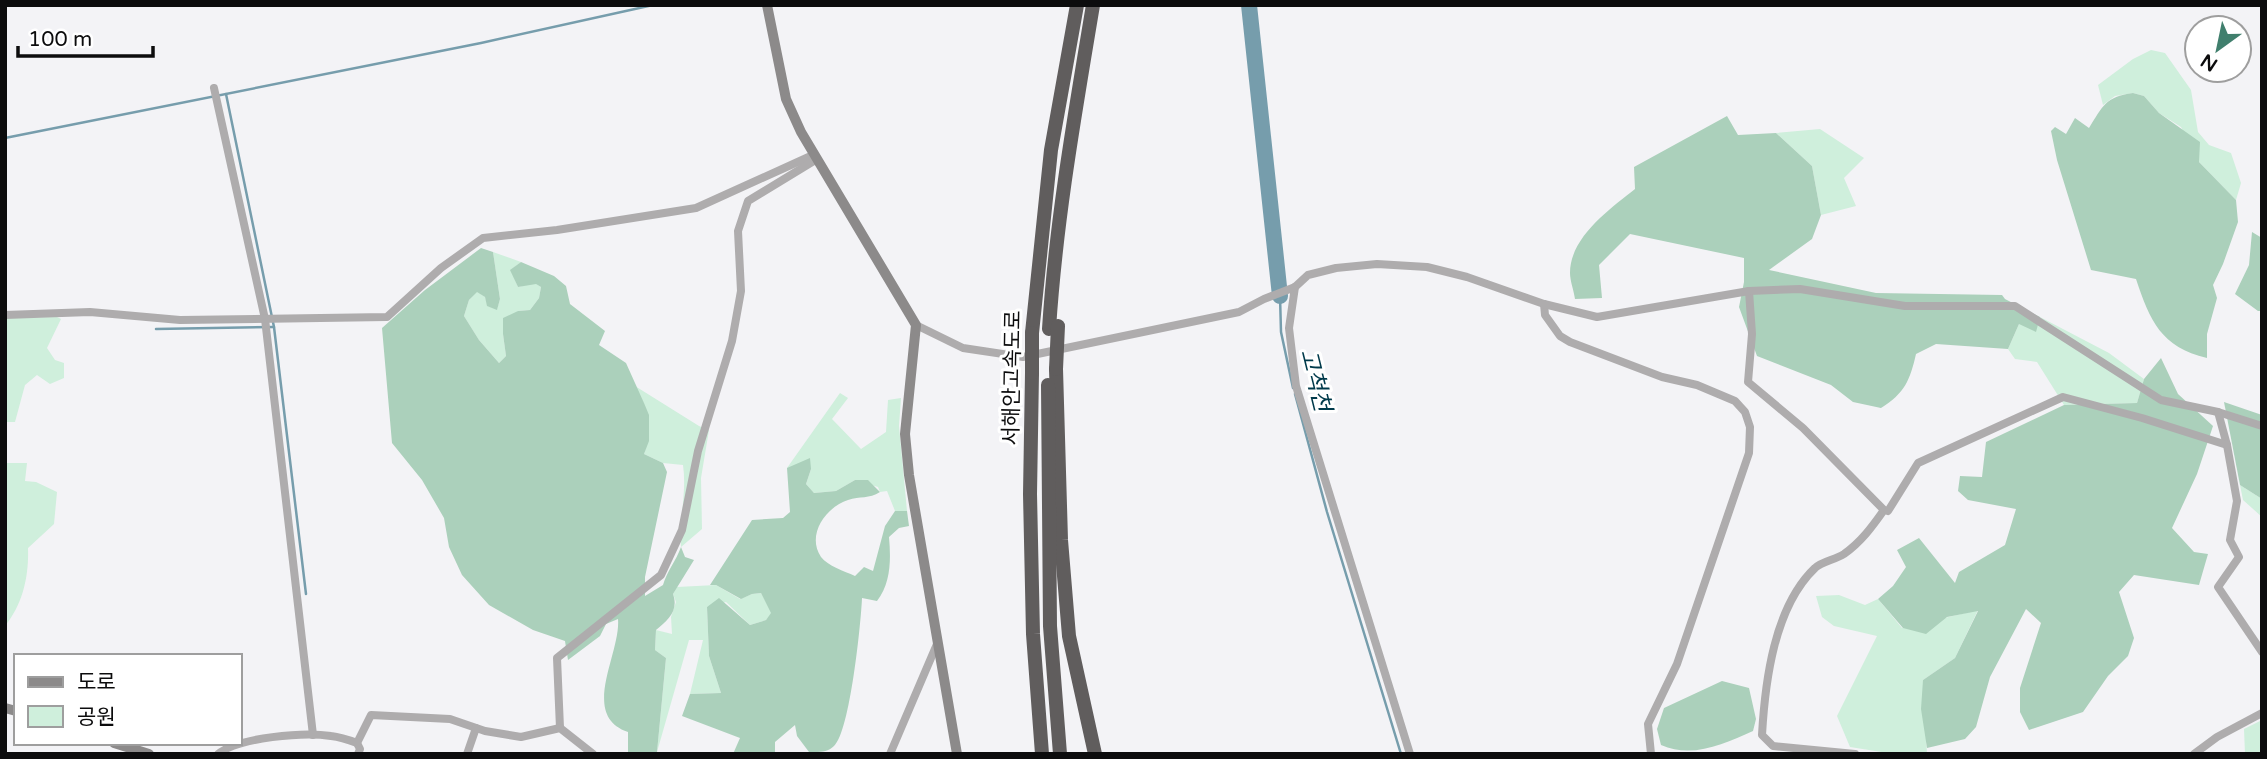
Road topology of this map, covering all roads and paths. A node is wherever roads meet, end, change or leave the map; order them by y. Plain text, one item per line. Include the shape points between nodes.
1 (767, 5) edge
2 (1077, 5) edge
3 (1093, 5) edge
4 (215, 93) dead end
5 (815, 157) junction
6 (1291, 288) junction
7 (1749, 291) junction
8 (1544, 304) junction
9 (5, 315) edge
10 (268, 322) junction
11 (916, 325) junction
12 (1052, 369) junction
13 (2218, 412) junction
14 (2262, 426) edge
15 (2227, 445) junction
16 (1888, 511) dead end
17 (938, 641) junction
18 (2262, 652) edge
19 (2262, 713) edge
20 (560, 727) junction
21 (476, 728) junction
22 (313, 735) junction
23 (357, 743) junction
24 (120, 745) edge
25 (149, 754) edge
26 (218, 754) edge
27 (358, 754) edge
28 (467, 754) edge
29 (593, 754) edge
30 (891, 754) edge
31 (957, 754) edge
32 (1042, 754) edge
33 (1060, 754) edge
34 (1095, 754) edge
35 (1410, 754) edge
36 (1651, 754) edge
37 (1854, 754) edge
38 (2194, 754) edge

1 - 5 street via 786,99
2 - 32 highway, 서해안고속도로, bridge via 1051,150 1032,333 1033,634
3 - 12 highway, bridge via 1055,260
4 - 10 street
5 - 10 street via 696,208 483,238 441,268 387,317
5 - 11 street
5 - 20 street via 748,201 738,231 741,290 732,341 698,451 682,530 661,575 557,658
6 - 8 street via 1308,275 1336,268 1377,264 1427,267
6 - 11 street via 1239,312 1023,357 963,348
6 - 35 street via 1289,328 1297,386
7 - 8 street via 1597,317
7 - 13 street via 1800,289 1905,306 2015,306 2161,400
7 - 37 street via 1748,382 1803,428 1884,510 1866,536 1842,555 1816,567 1793,597 1777,633 1762,736 1773,746
8 - 36 street via 1545,315 1560,336 1735,401 1745,412 1749,427 1749,453 1677,664 1648,724
9 - 10 street via 89,312
10 - 22 street
11 - 17 street via 905,434
12 - 33 highway, 서해안고속도로 via 1050,626
12 - 34 highway via 1069,635
13 - 14 street
13 - 15 street
15 - 16 street via 2063,397 1918,463
15 - 18 street via 2237,501 2230,540 2239,558 2218,587
17 - 30 street
17 - 31 street
19 - 38 street
20 - 21 street via 521,737
20 - 29 street
21 - 23 street via 450,719 371,715
21 - 28 street
22 - 23 street
22 - 26 street via 258,739
23 - 27 street
24 - 25 street

